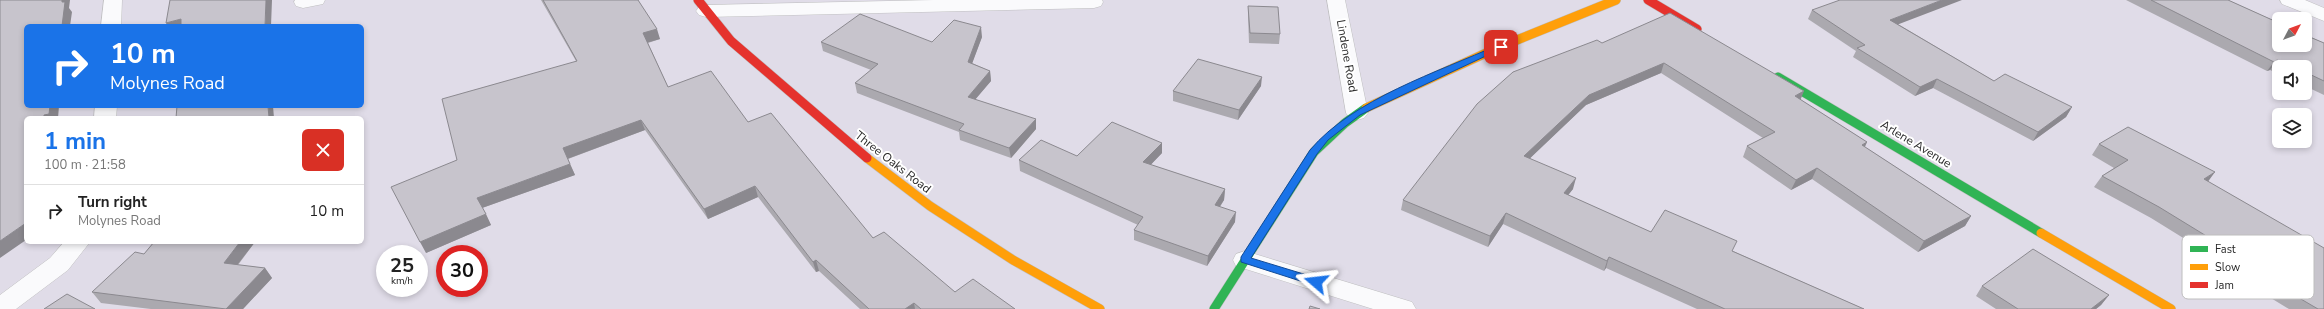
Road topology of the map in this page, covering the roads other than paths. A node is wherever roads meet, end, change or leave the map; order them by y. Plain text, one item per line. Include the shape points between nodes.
1 (113, 0) edge
2 (1336, 0) edge
3 (1616, 0) edge
4 (1648, 0) edge
5 (2290, 0) edge
6 (1094, 2) dead end
7 (702, 5) edge
8 (2324, 15) edge
9 (111, 24) edge
10 (1703, 32) edge
11 (1772, 73) edge
12 (1357, 113) junction
13 (76, 244) edge
14 (1245, 260) junction
15 (0, 308) edge
16 (1100, 309) edge
17 (1214, 309) edge
18 (1403, 309) edge
19 (2171, 309) edge

1 - 9 street
2 - 12 street, Lindene Road
3 - 12 street via 1488,52
4 - 10 street
5 - 8 street
6 - 7 street
7 - 16 street, Three Oaks Road via 731,41 766,73 863,155 924,202 1013,260
11 - 19 street, Arlene Avenue
12 - 14 street via 1325,138 1314,152
13 - 15 street via 59,264
14 - 17 street
14 - 18 street

